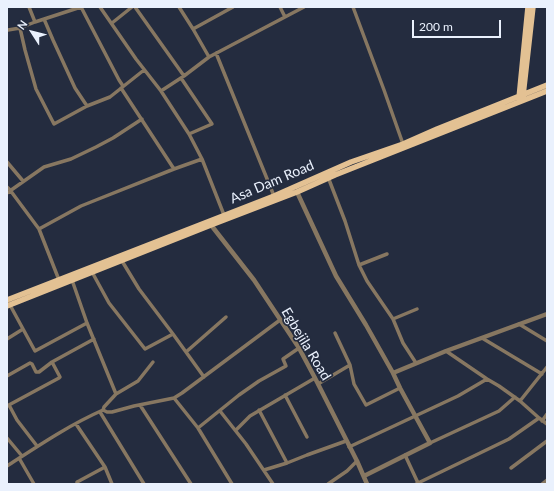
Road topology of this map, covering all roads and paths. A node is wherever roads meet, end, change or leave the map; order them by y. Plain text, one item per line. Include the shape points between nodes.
1 (29, 7) edge
2 (81, 7) edge
3 (100, 7) edge
4 (132, 7) edge
5 (135, 7) edge
6 (179, 7) edge
7 (233, 7) edge
8 (280, 7) edge
9 (304, 7) edge
10 (353, 7) edge
11 (528, 7) edge
12 (532, 7) edge
13 (286, 17) junction
14 (44, 19) junction
15 (35, 22) junction
16 (112, 23) junction
17 (20, 28) junction
18 (528, 28) junction
19 (193, 29) junction
20 (8, 30) dead end
21 (216, 54) junction
22 (209, 57) junction
23 (144, 70) junction
24 (183, 77) junction
25 (547, 86) edge
26 (122, 87) junction
27 (522, 87) junction
28 (161, 91) junction
29 (534, 91) junction
30 (547, 91) edge
31 (521, 98) junction
32 (511, 99) junction
33 (87, 106) junction
34 (142, 119) junction
35 (189, 134) junction
36 (402, 144) junction
37 (202, 159) junction
38 (7, 162) edge
39 (174, 169) junction
40 (328, 175) junction
41 (23, 181) junction
42 (8, 190) edge
43 (297, 192) junction
44 (274, 196) junction
45 (224, 215) junction
46 (211, 225) junction
47 (39, 229) junction
48 (387, 254) dead end
49 (122, 260) junction
50 (359, 265) junction
51 (92, 272) junction
52 (59, 280) junction
53 (72, 280) junction
54 (34, 292) junction
55 (8, 304) edge
56 (417, 309) dead end
57 (547, 314) edge
58 (226, 317) dead end
59 (393, 319) junction
60 (280, 320) junction
61 (87, 324) junction
62 (519, 324) junction
63 (23, 330) junction
64 (335, 333) dead end
65 (173, 334) junction
66 (482, 338) junction
67 (7, 339) edge
68 (94, 340) junction
69 (547, 341) edge
70 (299, 348) junction
71 (446, 351) junction
72 (186, 352) junction
73 (52, 362) junction
74 (152, 362) dead end
75 (416, 363) junction
76 (350, 365) junction
77 (547, 366) edge
78 (393, 373) junction
79 (542, 374) junction
80 (7, 376) edge
81 (204, 377) junction
82 (315, 378) junction
83 (487, 379) junction
84 (318, 384) junction
85 (400, 388) junction
86 (116, 394) junction
87 (285, 395) junction
88 (515, 397) junction
89 (174, 398) junction
90 (520, 401) junction
91 (140, 405) junction
92 (8, 406) edge
93 (259, 410) junction
94 (101, 411) junction
95 (220, 411) junction
96 (547, 414) edge
97 (415, 416) junction
98 (541, 419) junction
99 (76, 424) junction
100 (547, 424) edge
101 (198, 428) junction
102 (236, 430) junction
103 (307, 437) dead end
104 (7, 438) edge
105 (346, 441) junction
106 (547, 441) edge
107 (430, 444) junction
108 (37, 446) junction
109 (349, 447) junction
110 (405, 455) junction
111 (21, 457) junction
112 (357, 461) junction
113 (287, 463) junction
114 (7, 466) edge
115 (105, 467) junction
116 (511, 468) dead end
117 (264, 470) junction
118 (364, 476) junction
119 (547, 480) edge
120 (34, 484) edge
121 (77, 484) edge
122 (112, 484) edge
123 (144, 484) edge
124 (191, 484) edge
125 (232, 484) edge
126 (273, 484) edge
127 (328, 484) edge
128 (367, 484) edge
129 (417, 484) edge
130 (542, 484) edge

1 - 15 street
2 - 14 street
2 - 26 street
3 - 16 street
4 - 16 street
5 - 24 street
6 - 19 street
7 - 19 street
8 - 13 street
9 - 13 street
10 - 36 street
11 - 18 main road
12 - 18 main road
13 - 21 street
14 - 15 street
14 - 33 street via 75,88
15 - 17 street
16 - 23 street
17 - 20 street
17 - 33 street via 36,89 54,124
18 - 27 main road
19 - 22 street
21 - 22 street
21 - 44 street
22 - 24 street
23 - 26 street
23 - 28 street
24 - 28 street
24 - 35 street via 212,124
25 - 29 main road, Asa Dam Road
26 - 33 street via 110,96
26 - 34 street
27 - 29 main road
27 - 31 main road
27 - 32 main road
28 - 35 street
29 - 31 main road, Asa Dam Road
30 - 31 main road, Asa Dam Road
31 - 32 main road, Asa Dam Road
31 - 40 main road, Asa Dam Road
32 - 36 main road, Asa Dam Road
34 - 39 street
34 - 41 street via 96,147 71,159 44,167
35 - 37 street
36 - 40 main road, Asa Dam Road via 351,162
37 - 39 street
37 - 45 street
38 - 41 street
39 - 47 street via 86,204
40 - 43 main road, Asa Dam Road
40 - 44 main road, Asa Dam Road
40 - 50 street
41 - 42 street
42 - 47 street
43 - 46 main road, Asa Dam Road
43 - 78 street via 336,276
44 - 45 main road, Asa Dam Road
45 - 52 main road, Asa Dam Road
46 - 49 main road, Asa Dam Road
46 - 60 street, Egbejila Road via 254,280
47 - 52 street
48 - 50 street
49 - 51 main road, Asa Dam Road
49 - 65 street via 139,290
50 - 59 street
51 - 53 main road, Asa Dam Road
51 - 65 street via 109,303 145,349
52 - 54 main road, Asa Dam Road
53 - 54 main road, Asa Dam Road
53 - 61 street
54 - 55 main road, Asa Dam Road
55 - 63 street
56 - 59 street
57 - 62 street
58 - 72 street
59 - 75 street
60 - 70 street, Egbejila Road
60 - 81 street
61 - 63 street via 35,351
61 - 68 street
62 - 66 street
62 - 69 street
63 - 67 street
64 - 76 street
65 - 72 street
66 - 71 street
66 - 79 street
68 - 73 street
68 - 86 street
70 - 82 street, Egbejila Road
70 - 95 street via 283,359 286,366
71 - 75 street
71 - 83 street
72 - 81 street
73 - 80 street via 37,372 32,364 28,364
73 - 92 street via 59,378
74 - 86 street via 138,381
75 - 78 street
76 - 84 street
76 - 85 street via 354,384 366,405
77 - 79 street
78 - 85 street
79 - 90 street
81 - 89 street
82 - 84 street, Egbejila Road
82 - 87 street
83 - 88 street
83 - 97 street
84 - 105 street, Egbejila Road
85 - 97 street
86 - 94 street
87 - 93 street
87 - 103 street
88 - 90 street
88 - 107 street via 499,411
89 - 91 street
89 - 101 street
90 - 98 street
91 - 94 street via 112,412
91 - 124 street
92 - 108 street
93 - 102 street
93 - 113 street
94 - 99 street
94 - 123 street
95 - 101 street
95 - 102 street
96 - 98 street
97 - 107 street
97 - 109 street
98 - 100 street
98 - 129 street via 509,439
99 - 108 street
99 - 115 street
101 - 125 street
102 - 117 street
104 - 111 street
105 - 109 street, Egbejila Road
105 - 113 street
106 - 116 street
107 - 110 street
108 - 111 street
109 - 112 street, Egbejila Road
110 - 118 street
110 - 129 street
111 - 114 street
111 - 120 street
112 - 118 street, Egbejila Road
112 - 127 street
113 - 117 street
115 - 121 street
115 - 122 street
117 - 126 street
118 - 128 street, Egbejila Road
119 - 130 street

